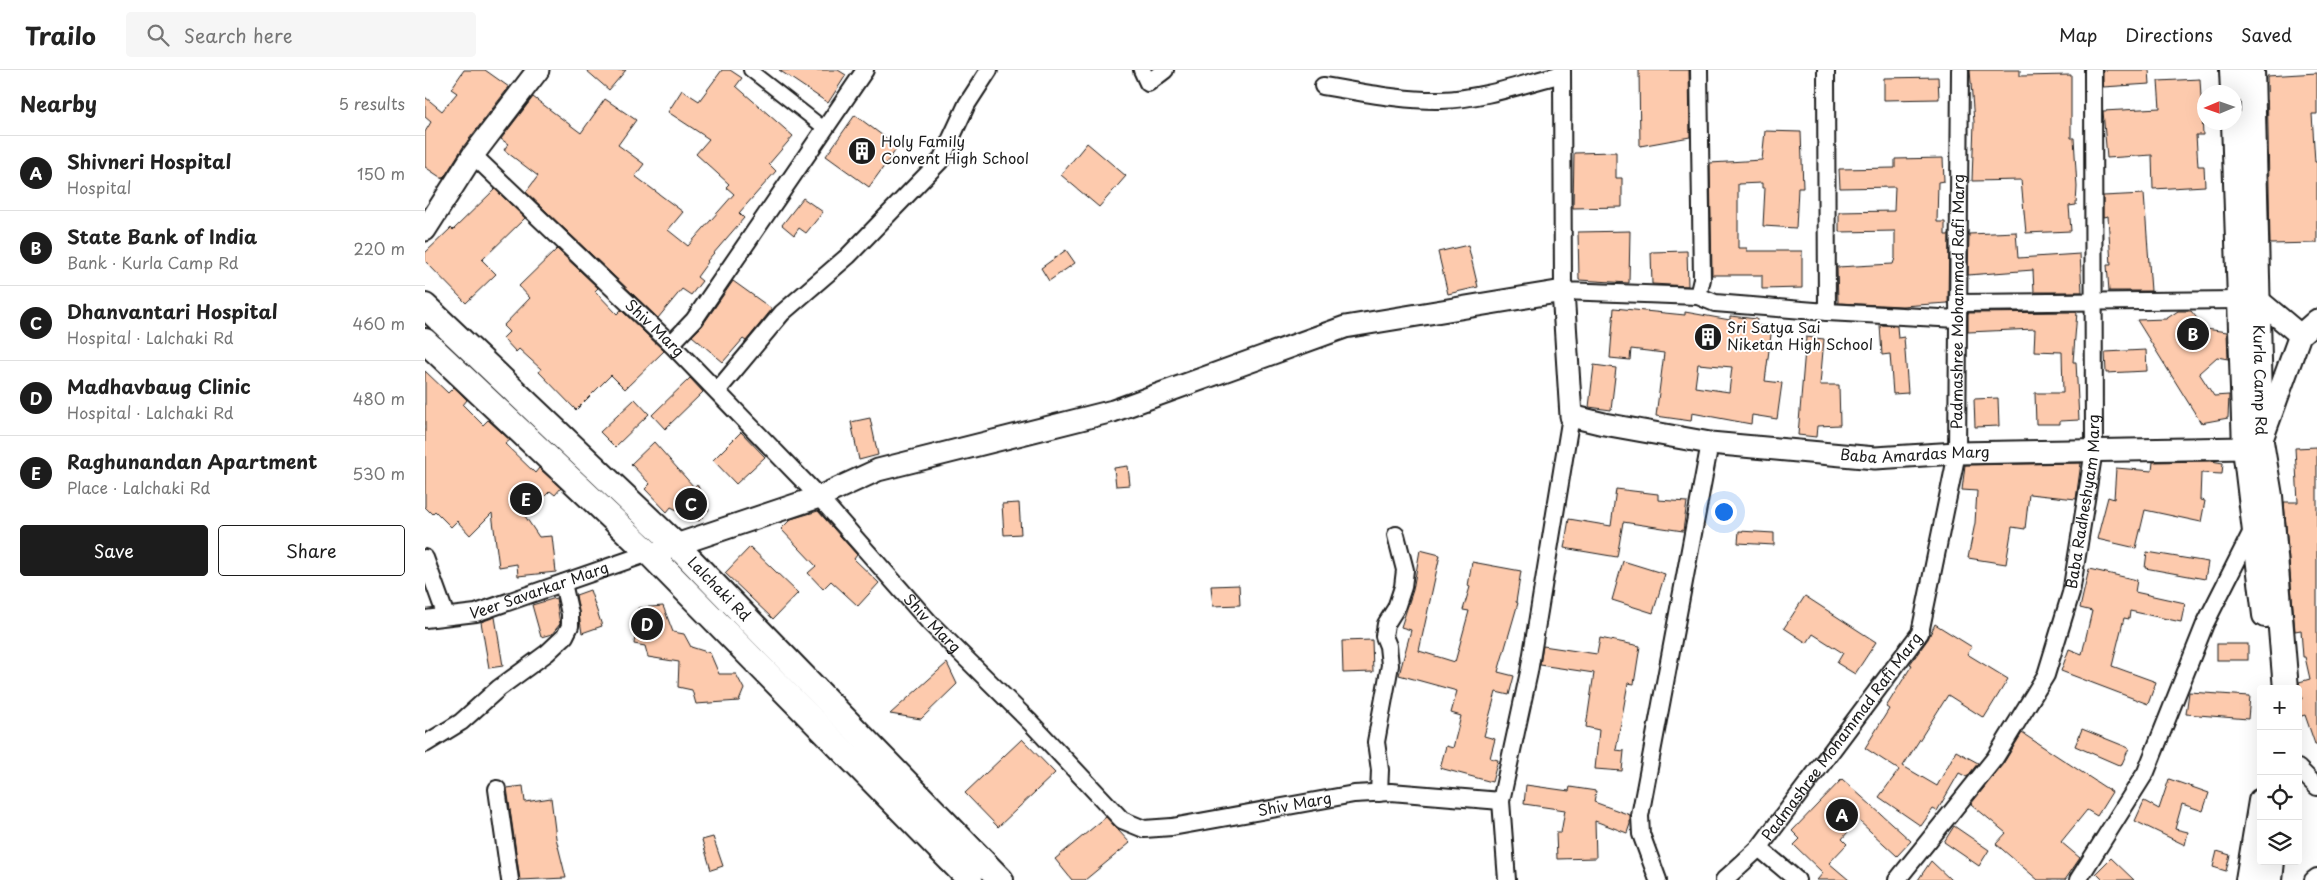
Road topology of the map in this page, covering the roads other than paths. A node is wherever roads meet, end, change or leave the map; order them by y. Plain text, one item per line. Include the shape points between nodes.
1 (538, 70) edge
2 (750, 70) edge
3 (865, 70) edge
4 (989, 70) edge
5 (1142, 70) edge
6 (1165, 70) edge
7 (1699, 70) edge
8 (1826, 70) edge
9 (1960, 70) edge
10 (2093, 70) edge
11 (2232, 70) edge
12 (2252, 70) edge
13 (1561, 72) edge
14 (2233, 85) edge
15 (1323, 86) dead end
16 (824, 128) junction
17 (2235, 130) edge
18 (473, 155) junction
19 (425, 230) edge
20 (1563, 291) junction
21 (1698, 296) junction
22 (2248, 299) junction
23 (2093, 301) junction
24 (425, 306) edge
25 (1958, 311) junction
26 (1827, 312) junction
27 (2317, 320) edge
28 (2300, 335) junction
29 (425, 341) edge
30 (671, 344) junction
31 (717, 391) junction
32 (1571, 416) junction
33 (1711, 442) junction
34 (2253, 445) junction
35 (2094, 450) junction
36 (1957, 453) junction
37 (819, 497) junction
38 (2254, 527) junction
39 (1396, 535) dead end
40 (676, 545) junction
41 (649, 553) junction
42 (425, 558) edge
43 (563, 583) junction
44 (446, 616) junction
45 (425, 619) edge
46 (2270, 685) edge
47 (2286, 685) edge
48 (425, 744) edge
49 (2302, 772) edge
50 (2317, 787) edge
51 (497, 789) dead end
52 (1379, 793) junction
53 (1501, 801) junction
54 (2258, 820) edge
55 (1759, 848) junction
56 (2272, 865) edge
57 (2317, 877) edge
58 (510, 880) edge
59 (970, 880) edge
60 (1001, 880) edge
61 (1507, 880) edge
62 (1658, 880) edge
63 (1724, 880) edge
64 (1797, 880) edge
65 (1897, 880) edge
66 (2078, 880) edge
67 (2248, 880) edge
68 (2270, 880) edge
69 (2313, 880) edge

1 - 18 street
2 - 16 street
3 - 16 street
4 - 31 street via 967,104 941,160 848,256 782,313
5 - 6 street via 1149,83
7 - 21 street via 1702,279
8 - 26 street
9 - 25 street, Padmashree Mohammad Rafi Marg
10 - 23 street, Baba Radheshyam Marg
11 - 14 main road
12 - 22 main road, Kurla Camp Rd
13 - 15 street via 1471,97 1443,100 1411,100
13 - 20 street
16 - 30 street via 694,320
17 - 22 main road, Kurla Camp Rd
18 - 19 street
18 - 30 street, Shiv Marg
20 - 21 street
20 - 32 street
20 - 37 street via 1345,327 1113,411 878,470
21 - 26 street via 1715,303
22 - 23 street
22 - 28 street
22 - 34 main road, Kurla Camp Rd
23 - 25 street
23 - 35 street, Baba Radheshyam Marg
24 - 40 main road, Lalchaki Rd
25 - 26 street
25 - 36 street, Padmashree Mohammad Rafi Marg
27 - 28 street
28 - 34 street
29 - 41 main road, Lalchaki Rd
30 - 31 street, Shiv Marg
31 - 37 street, Shiv Marg
32 - 33 street, Baba Amardas Marg
32 - 53 street via 1529,672
33 - 36 street, Baba Amardas Marg via 1875,458
33 - 62 street via 1640,816 1641,834
34 - 35 street, Baba Amardas Marg
34 - 38 main road, Kurla Camp Rd
34 - 47 main road, Kurla Camp Rd via 2270,496
35 - 36 street, Baba Amardas Marg
35 - 65 street, Baba Radheshyam Marg via 2071,593 2046,675 1995,758
36 - 55 street, Padmashree Mohammad Rafi Marg via 1920,633
37 - 40 street
37 - 52 street, Shiv Marg via 930,623 1031,722 1122,820 1133,826 1144,829 1172,827 1355,794
38 - 46 main road, Kurla Camp Rd via 2270,654
38 - 66 street via 2205,624 2146,772
39 - 52 street via 1405,570 1403,587 1384,636 1390,665 1376,742
40 - 41 street
40 - 60 main road, Lalchaki Rd
41 - 43 street, Veer Savarkar Marg
41 - 59 main road, Lalchaki Rd
42 - 44 street
43 - 44 street, Veer Savarkar Marg via 476,612
43 - 48 street via 570,614 570,626 565,636 461,722
44 - 45 street, Veer Savarkar Marg
49 - 50 street
51 - 58 street
52 - 53 street, Shiv Marg
53 - 61 street
54 - 67 main road
55 - 63 street, Padmashree Mohammad Rafi Marg
55 - 64 street
56 - 68 main road
57 - 69 street

